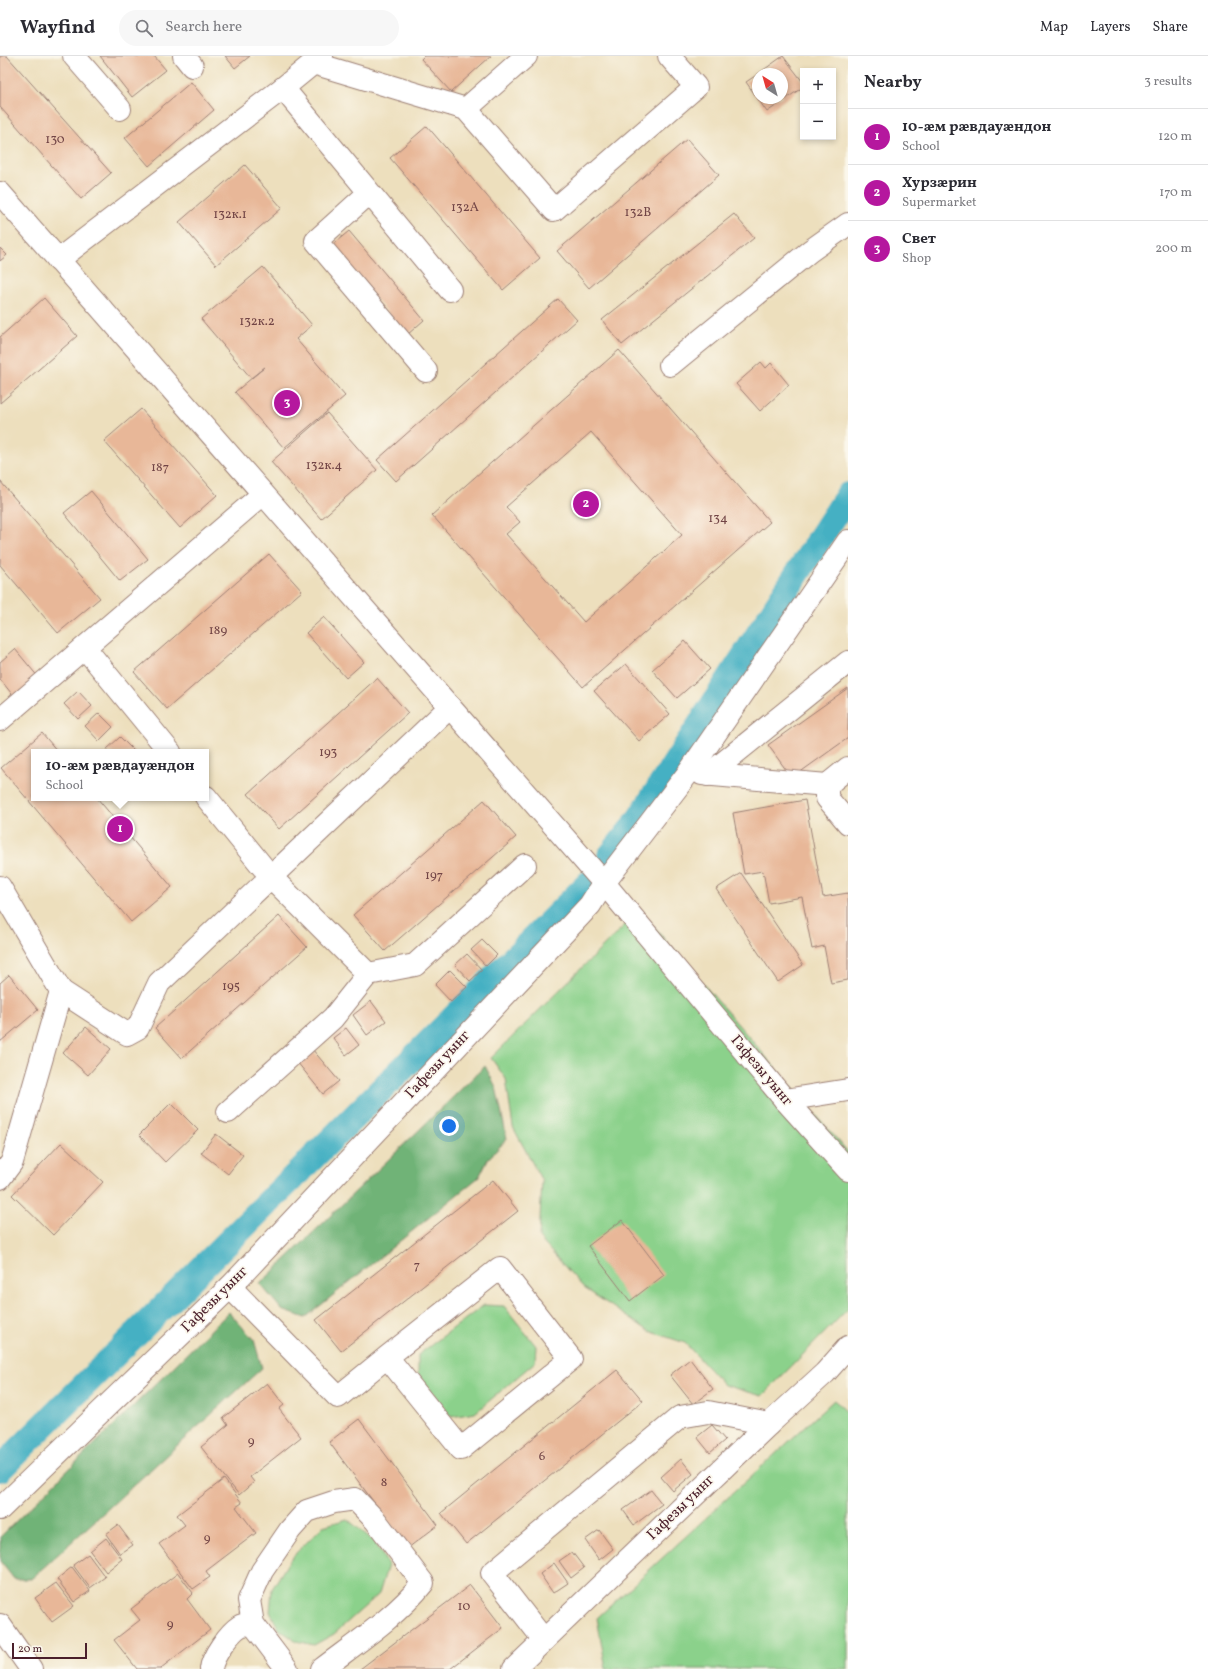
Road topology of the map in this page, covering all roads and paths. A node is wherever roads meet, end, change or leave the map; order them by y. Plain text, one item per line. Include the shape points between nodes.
1 (74, 56) edge
2 (526, 56) edge
3 (668, 56) edge
4 (310, 58) edge
5 (283, 88) junction
6 (466, 109) junction
7 (120, 110) dead end
8 (0, 193) edge
9 (369, 193) junction
10 (848, 224) edge
11 (58, 260) junction
12 (450, 290) dead end
13 (670, 365) dead end
14 (426, 371) dead end
15 (263, 494) junction
16 (848, 541) edge
17 (85, 648) junction
18 (848, 662) edge
19 (450, 707) junction
20 (0, 720) edge
21 (168, 749) edge
22 (848, 768) edge
23 (698, 773) junction
24 (827, 785) junction
25 (209, 800) edge
26 (848, 823) edge
27 (525, 865) dead end
28 (271, 877) junction
29 (604, 883) junction
30 (0, 887) edge
31 (368, 974) junction
32 (61, 991) junction
33 (848, 1090) edge
34 (785, 1100) junction
35 (228, 1112) dead end
36 (848, 1170) edge
37 (0, 1178) edge
38 (230, 1287) junction
39 (848, 1347) edge
40 (387, 1357) junction
41 (768, 1424) junction
42 (0, 1509) edge
43 (253, 1624) junction
44 (0, 1625) edge
45 (544, 1640) junction
46 (31, 1669) edge
47 (211, 1669) edge
48 (287, 1669) edge
49 (322, 1669) edge
50 (514, 1669) edge

1 - 7 street
2 - 6 street
3 - 6 street via 696,87 554,210
4 - 5 street
4 - 6 street
5 - 9 street
5 - 11 street
8 - 11 street
9 - 12 street
9 - 14 street via 316,241
10 - 13 street via 810,250
11 - 15 street
15 - 17 street
15 - 19 street
16 - 23 street
17 - 20 street
17 - 21 street
18 - 23 street
19 - 28 street
19 - 29 street
22 - 24 street
23 - 24 street
23 - 29 street
24 - 26 street via 828,798
25 - 28 street
27 - 31 street via 415,965
28 - 31 street
28 - 32 street via 159,983 138,1028 127,1034
29 - 34 street, Гафезы уынг
29 - 38 street, Гафезы уынг via 590,905
30 - 32 street
31 - 35 street via 333,1018
32 - 37 street via 12,1162
33 - 34 street
34 - 36 street, Гафезы уынг
38 - 40 street via 338,1397
38 - 42 street, Гафезы уынг
39 - 41 street, Гафезы уынг via 825,1373
40 - 40 street via 500,1268 571,1359 461,1449
41 - 45 street, Гафезы уынг
41 - 45 street via 708,1412 680,1417 492,1573
43 - 47 street via 241,1625 229,1637 212,1662
43 - 48 street
43 - 49 street via 249,1600 262,1571 290,1530 307,1511 334,1502 355,1499 376,1521 422,1583 412,1597
44 - 46 street
45 - 50 street, Гафезы уынг

